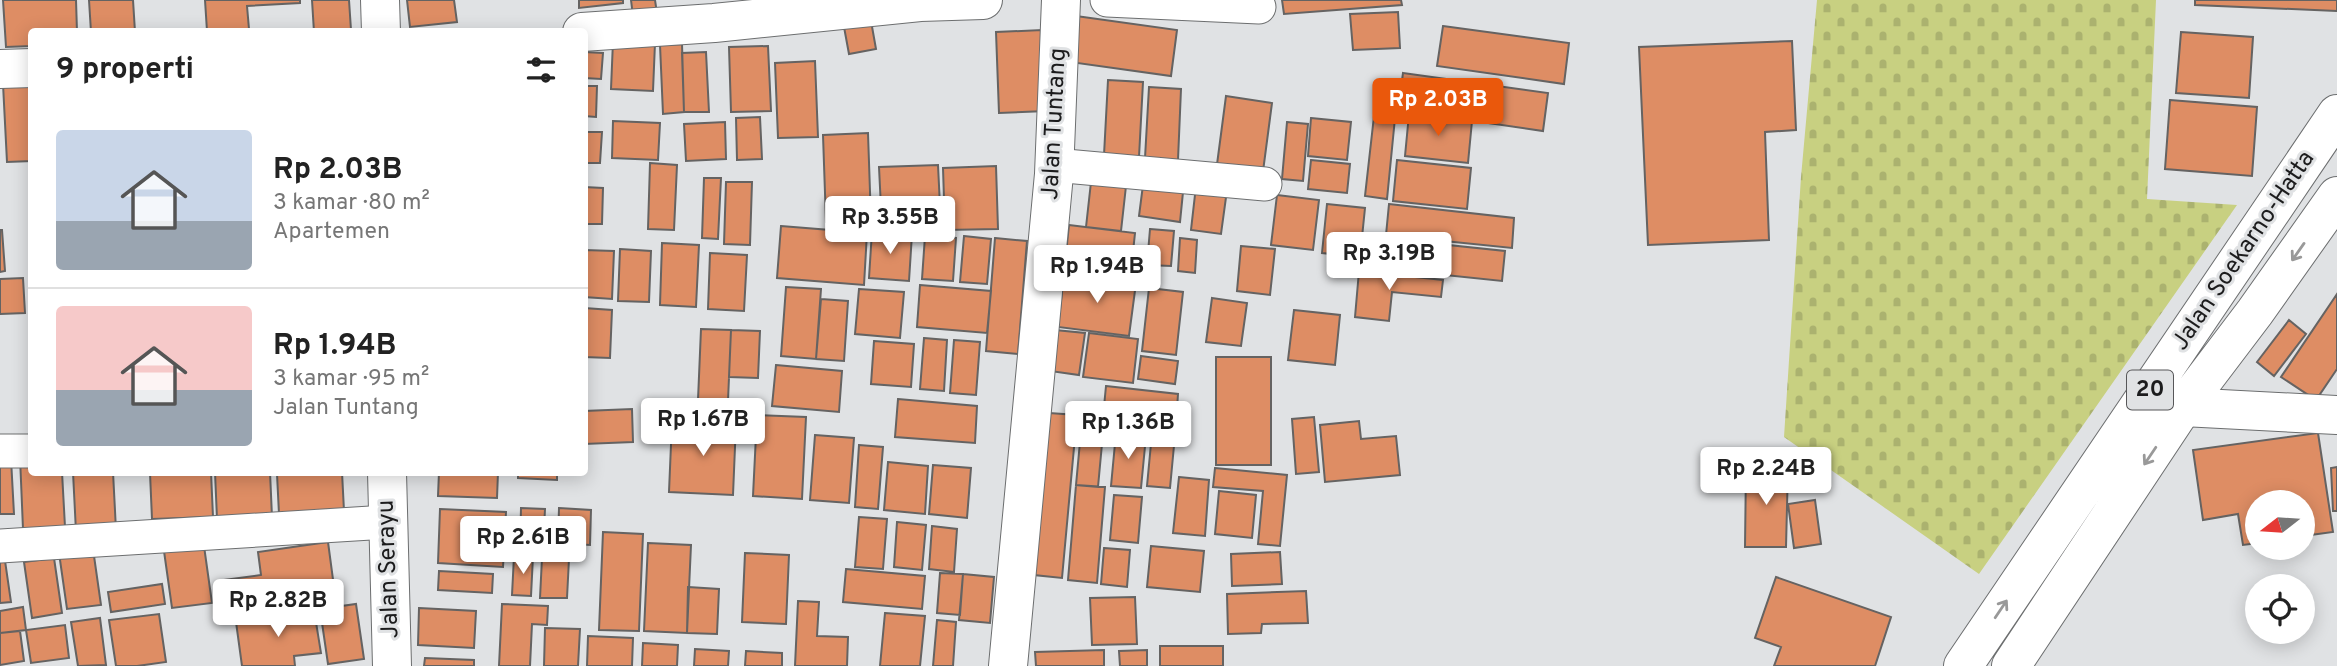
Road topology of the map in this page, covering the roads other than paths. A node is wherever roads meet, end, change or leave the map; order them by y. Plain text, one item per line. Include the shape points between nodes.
1 (380, 0) edge
2 (983, 0) edge
3 (1061, 0) edge
4 (1107, 0) edge
5 (1259, 7) dead end
6 (715, 11) edge
7 (381, 28) edge
8 (588, 31) edge
9 (28, 68) edge
10 (0, 69) edge
11 (2337, 114) edge
12 (1054, 165) junction
13 (1265, 184) dead end
14 (2337, 196) edge
15 (2183, 407) junction
16 (2337, 415) edge
17 (0, 451) edge
18 (28, 451) edge
19 (387, 476) edge
20 (387, 522) junction
21 (0, 546) edge
22 (392, 666) edge
23 (1008, 666) edge
24 (1963, 666) edge
25 (2011, 666) edge

1 - 7 main road
2 - 6 main road
3 - 12 main road, Jalan Tuntang
4 - 5 street
6 - 8 main road
9 - 10 main road
24 -> 11 main road, Jalan Soekarno-Hatta / 20
12 - 13 street
12 - 23 main road, Jalan Tuntang
14 -> 15 main road, Jalan Soekarno-Hatta / 20
15 - 16 main road
15 -> 25 main road, Jalan Soekarno-Hatta / 20
17 - 18 street
19 - 20 main road, Jalan Serayu
20 - 21 street
20 - 22 main road, Jalan Serayu

